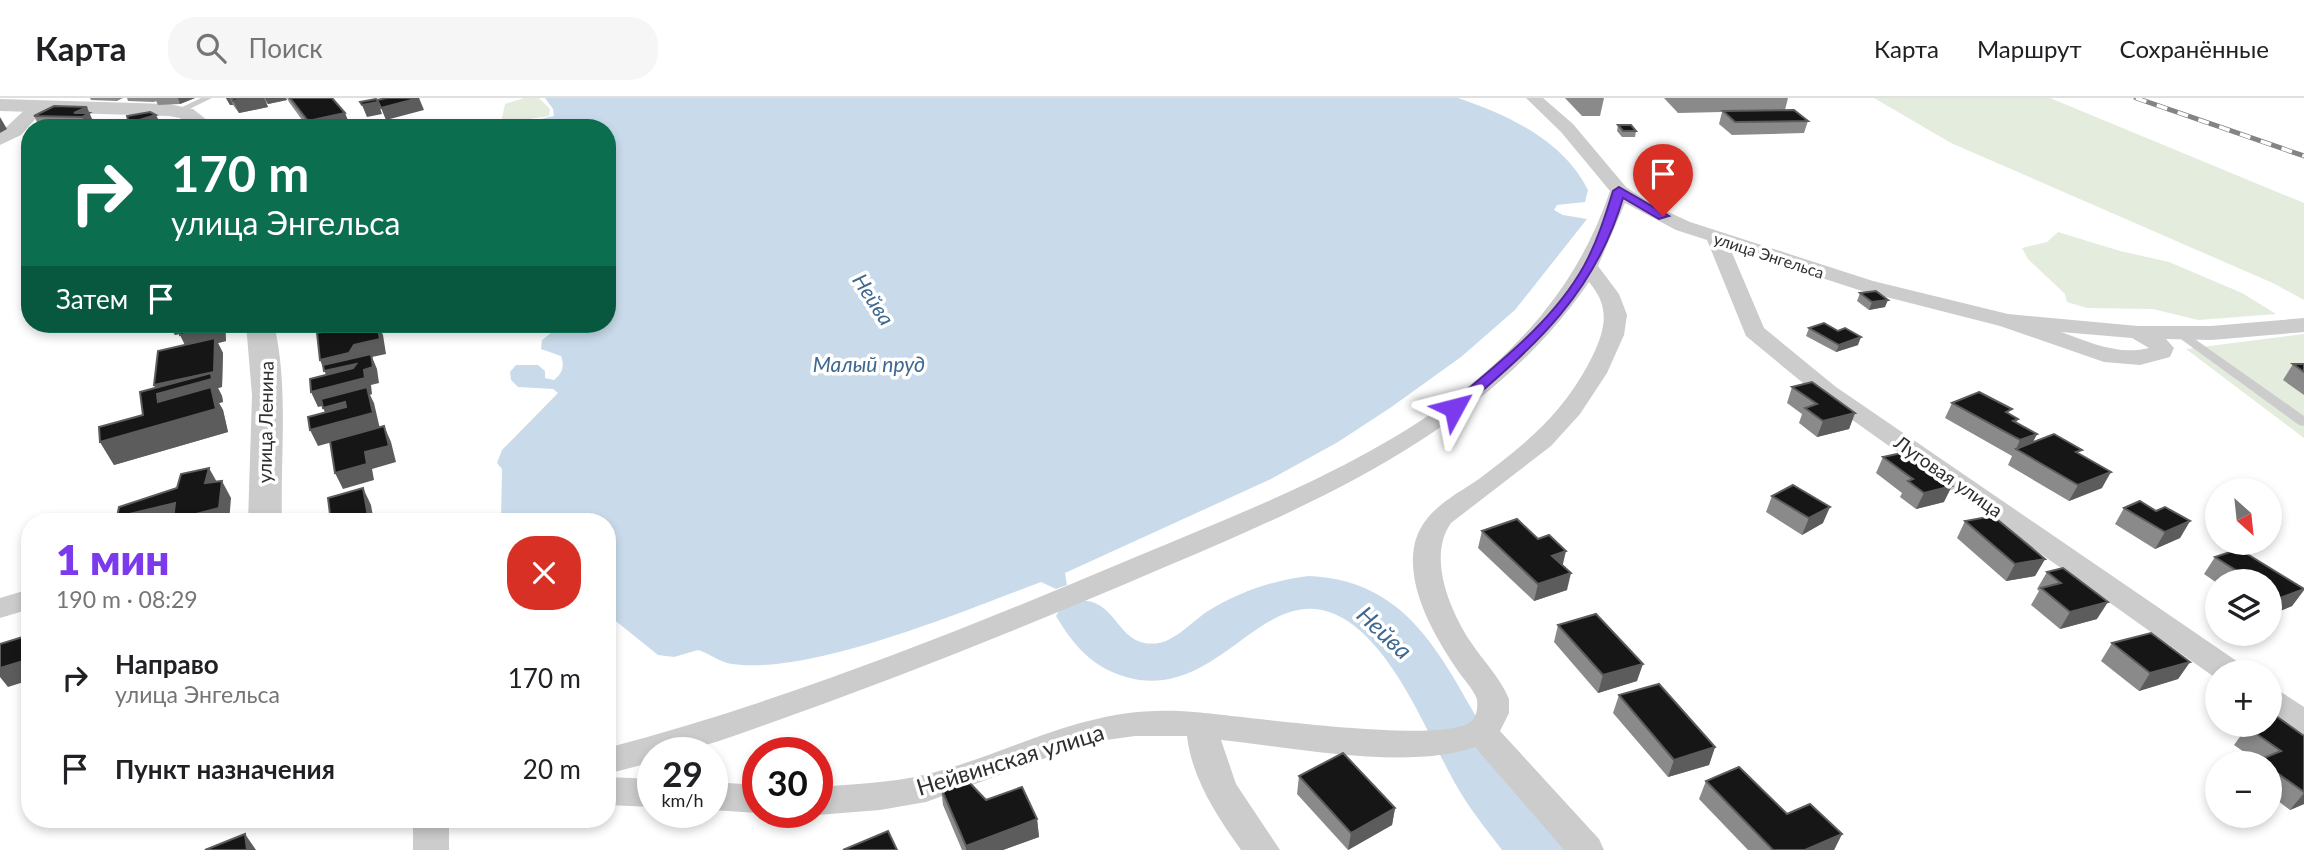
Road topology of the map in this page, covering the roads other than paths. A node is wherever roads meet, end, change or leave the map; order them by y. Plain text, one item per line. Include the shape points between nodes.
1 (208, 98) edge
2 (1534, 98) edge
3 (0, 105) edge
4 (38, 106) junction
5 (178, 111) junction
6 (27, 119) edge
7 (197, 119) edge
8 (21, 128) edge
9 (0, 140) edge
10 (1619, 191) junction
11 (1716, 238) junction
12 (1589, 269) junction
13 (2008, 321) junction
14 (2304, 325) edge
15 (2135, 332) junction
16 (263, 333) edge
17 (2182, 334) junction
18 (2304, 422) edge
19 (265, 513) edge
20 (21, 602) edge
21 (0, 608) edge
22 (2213, 660) edge
23 (2282, 708) edge
24 (2304, 724) edge
25 (1203, 727) junction
26 (1481, 732) junction
27 (1433, 744) joint
28 (616, 759) edge
29 (616, 791) edge
30 (637, 792) edge
31 (833, 800) edge
32 (431, 828) edge
33 (431, 850) edge
34 (1262, 850) edge
35 (1586, 850) edge

1 - 5 lane
2 - 10 street, улица Энгельса via 1586,149
3 - 4 street
4 - 5 street
4 - 6 street
5 - 7 street
8 - 9 street
10 - 11 street, улица Энгельса via 1644,208
10 - 12 street
11 - 13 street, улица Энгельса via 1866,286
11 - 22 street, Луговая улица via 1754,331 1828,392
12 - 26 street via 1610,295 1616,323 1592,379 1554,431 1456,505 1436,524 1428,542 1426,564 1432,590 1454,638 1494,703 1491,719
12 - 28 street via 1526,346 1470,398 1351,471 1033,613 764,715
13 - 15 street, улица Энгельса
13 - 15 street, улица Энгельса via 2104,355 2140,358 2162,352 2158,343
14 - 17 street
15 - 17 street
16 - 19 street, улица Ленина via 267,349
17 - 18 lane
20 - 21 street
23 - 24 street
25 - 27 street, Нейвинская улица
25 - 31 street, Нейвинская улица via 1134,722 991,764 939,785
25 - 34 street via 1210,768 1231,810
26 - 27 street
26 - 35 street
29 - 30 street
32 - 33 street

